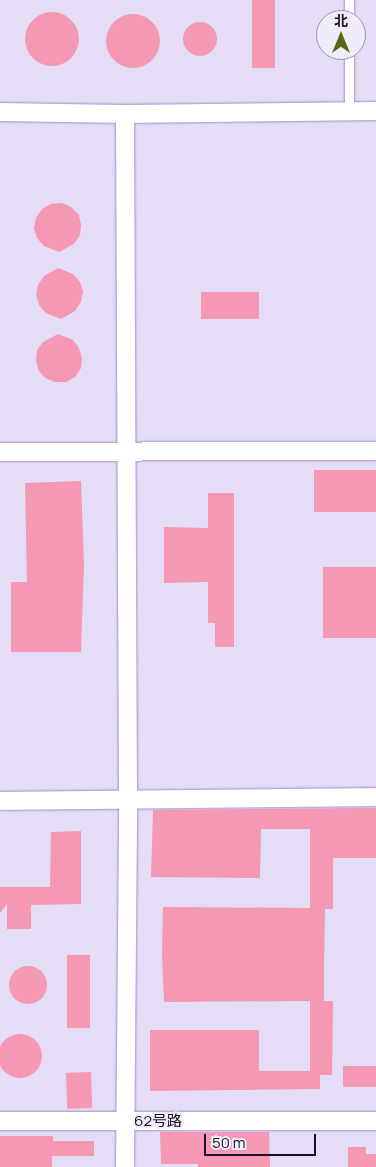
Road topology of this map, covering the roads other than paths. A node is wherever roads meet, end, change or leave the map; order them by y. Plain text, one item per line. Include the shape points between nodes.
1 (349, 60) edge
2 (349, 111) junction
3 (376, 111) edge
4 (0, 112) edge
5 (125, 114) junction
6 (376, 451) edge
7 (0, 452) edge
8 (126, 452) junction
9 (376, 797) edge
10 (128, 800) junction
11 (0, 802) edge
12 (125, 1120) junction
13 (0, 1121) edge
14 (376, 1121) edge
15 (124, 1167) edge

1 - 2 lane
2 - 3 street
2 - 5 street
4 - 5 street
5 - 8 street
6 - 8 street
7 - 8 street
8 - 10 street
9 - 10 street
10 - 11 street
10 - 12 street
12 - 13 street, 62号路
12 - 14 street, 62号路
12 - 15 street

